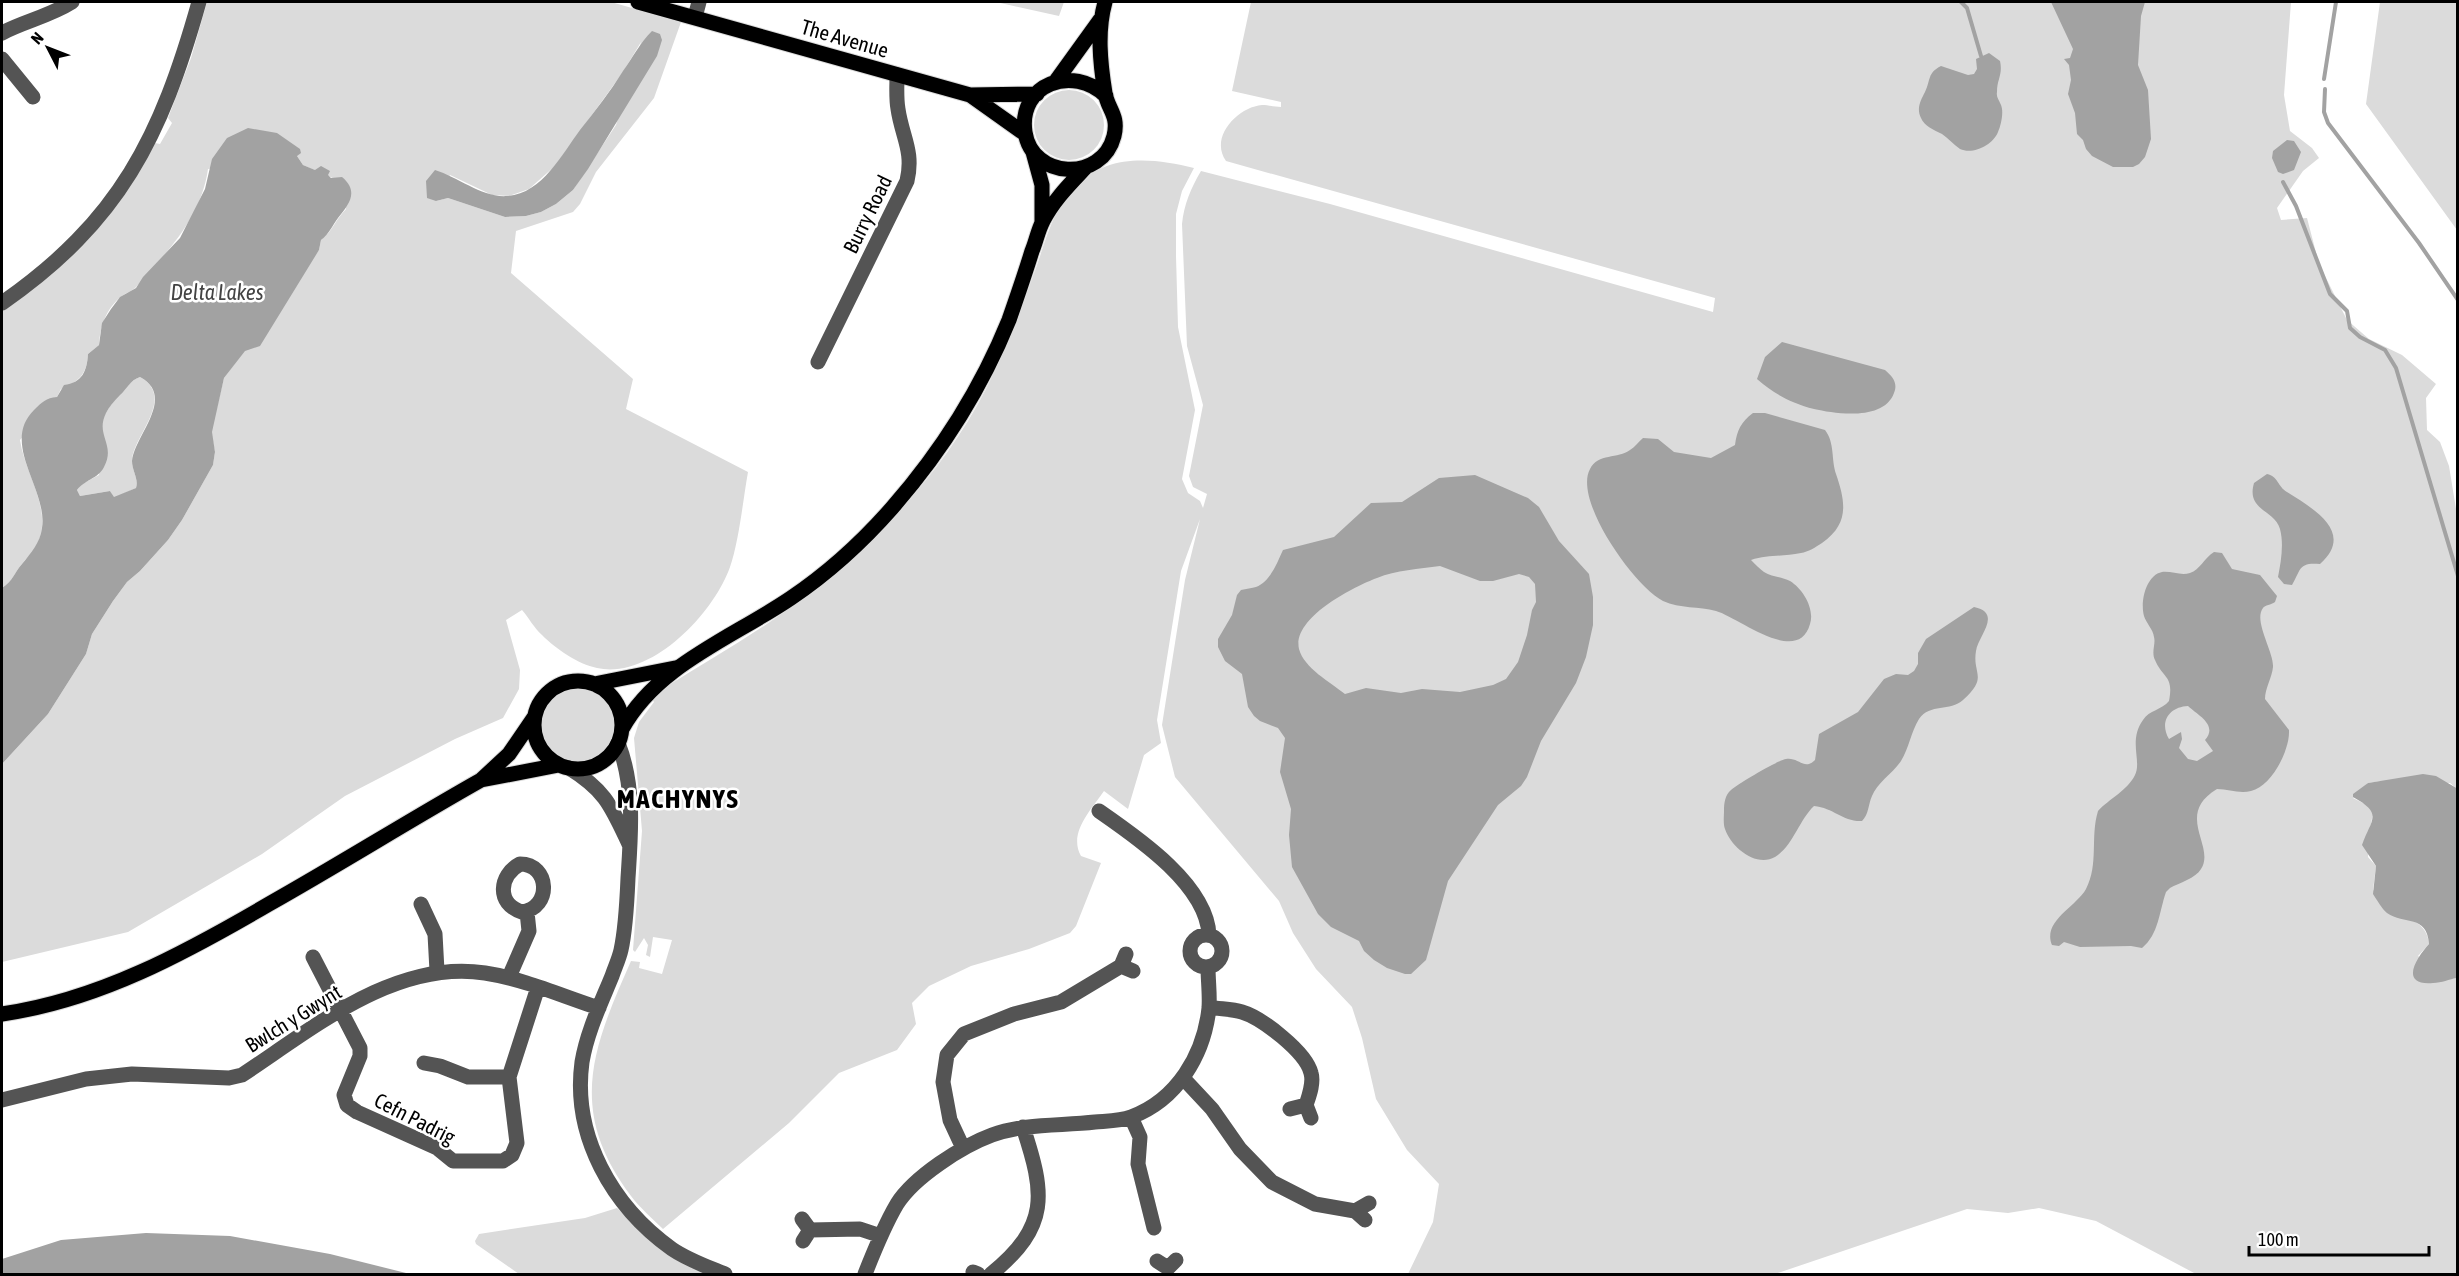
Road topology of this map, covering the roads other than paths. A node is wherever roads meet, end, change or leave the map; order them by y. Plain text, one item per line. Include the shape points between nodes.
1 (72, 2) edge
2 (199, 2) edge
3 (638, 2) edge
4 (699, 2) edge
5 (1105, 2) edge
6 (694, 17) junction
7 (1100, 20) junction
8 (2, 33) edge
9 (2, 59) edge
10 (897, 75) junction
11 (1056, 81) junction
12 (1037, 94) junction
13 (970, 95) junction
14 (1106, 96) junction
15 (33, 97) dead end
16 (1025, 134) junction
17 (1033, 152) junction
18 (1085, 168) junction
19 (1042, 222) junction
20 (2, 303) edge
21 (818, 362) dead end
22 (675, 668) junction
23 (594, 684) junction
24 (535, 716) junction
25 (620, 736) junction
26 (564, 767) junction
27 (481, 780) junction
28 (1100, 811) dead end
29 (630, 846) junction
30 (422, 904) dead end
31 (527, 912) dead end
32 (1209, 935) junction
33 (313, 957) dead end
34 (1127, 964) dead end
35 (1208, 967) junction
36 (437, 971) junction
37 (509, 977) junction
38 (538, 987) junction
39 (1209, 1007) junction
40 (599, 1008) junction
41 (341, 1011) junction
42 (2, 1014) edge
43 (424, 1063) dead end
44 (508, 1077) junction
45 (1184, 1079) junction
46 (2, 1100) edge
47 (1290, 1109) dead end
48 (1131, 1117) junction
49 (1023, 1127) junction
50 (963, 1148) junction
51 (1363, 1211) dead end
52 (805, 1230) dead end
53 (1155, 1233) dead end
54 (881, 1236) junction
55 (725, 1275) edge
56 (865, 1275) edge
57 (991, 1275) edge

1 - 8 street
2 - 20 street via 167,103 126,180 75,244
3 - 6 main road, The Avenue
4 - 6 street
5 - 7 main road
6 - 10 main road, The Avenue
7 - 11 main road
7 - 14 main road
9 - 15 street
10 - 13 main road, The Avenue
10 - 21 street, Burry Road via 898,111 910,150 907,181
11 - 12 main road
11 - 14 main road via 1078,80
12 - 13 main road, The Avenue
12 - 16 main road via 1026,114
13 - 16 main road, The Avenue
14 - 18 main road via 1115,116 1114,137 1100,159
16 - 17 main road
17 - 18 main road via 1058,169
17 - 19 main road via 1041,184
18 - 19 main road
19 - 22 main road via 1008,320 982,379 930,461 892,508 844,556 793,597
22 - 23 main road
22 - 25 main road via 630,713
23 - 24 main road via 574,681 555,687 538,705
23 - 25 main road via 616,703 621,716
24 - 26 main road via 536,740 542,751
24 - 27 main road via 508,754
25 - 26 main road via 601,763
25 - 29 street via 632,812
26 - 27 main road
26 - 29 street via 587,779 602,793
27 - 42 main road via 170,959 70,999
28 - 32 street via 1181,879 1202,906 1209,922
29 - 40 street via 621,952
30 - 36 street via 435,934
31 - 37 street via 529,931
32 - 35 street via 1218,940 1222,949 1220,959
32 - 35 street via 1199,936 1190,948 1194,962
33 - 41 street, Cefn Padrig
34 - 50 street via 1061,1002 1014,1014 964,1034 946,1055 943,1082 950,1120
35 - 39 street
36 - 37 street, Bwlch y Gwynt
36 - 41 street, Bwlch y Gwynt via 407,979
37 - 38 street, Bwlch y Gwynt
38 - 40 street, Bwlch y Gwynt
38 - 44 street, Cefn Padrig
39 - 45 street via 1202,1045
39 - 47 street via 1242,1012 1273,1028 1298,1052 1311,1072 1311,1092 1308,1112
40 - 55 street via 582,1062 581,1091 584,1122 594,1154 604,1175 638,1219 672,1249
41 - 44 street, Cefn Padrig via 360,1048 344,1095 347,1105 437,1148 453,1161 503,1161 512,1155 517,1143
41 - 46 street, Bwlch y Gwynt via 242,1076 132,1074 86,1079
43 - 44 street via 468,1077
45 - 48 street via 1160,1100
45 - 51 street via 1272,1182 1315,1204
48 - 49 street
48 - 53 street via 1140,1137 1138,1164
49 - 50 street
49 - 57 street via 1035,1164 1040,1198 1035,1225 1023,1244
50 - 54 street via 928,1172 898,1202
52 - 54 street via 860,1229
54 - 56 street

